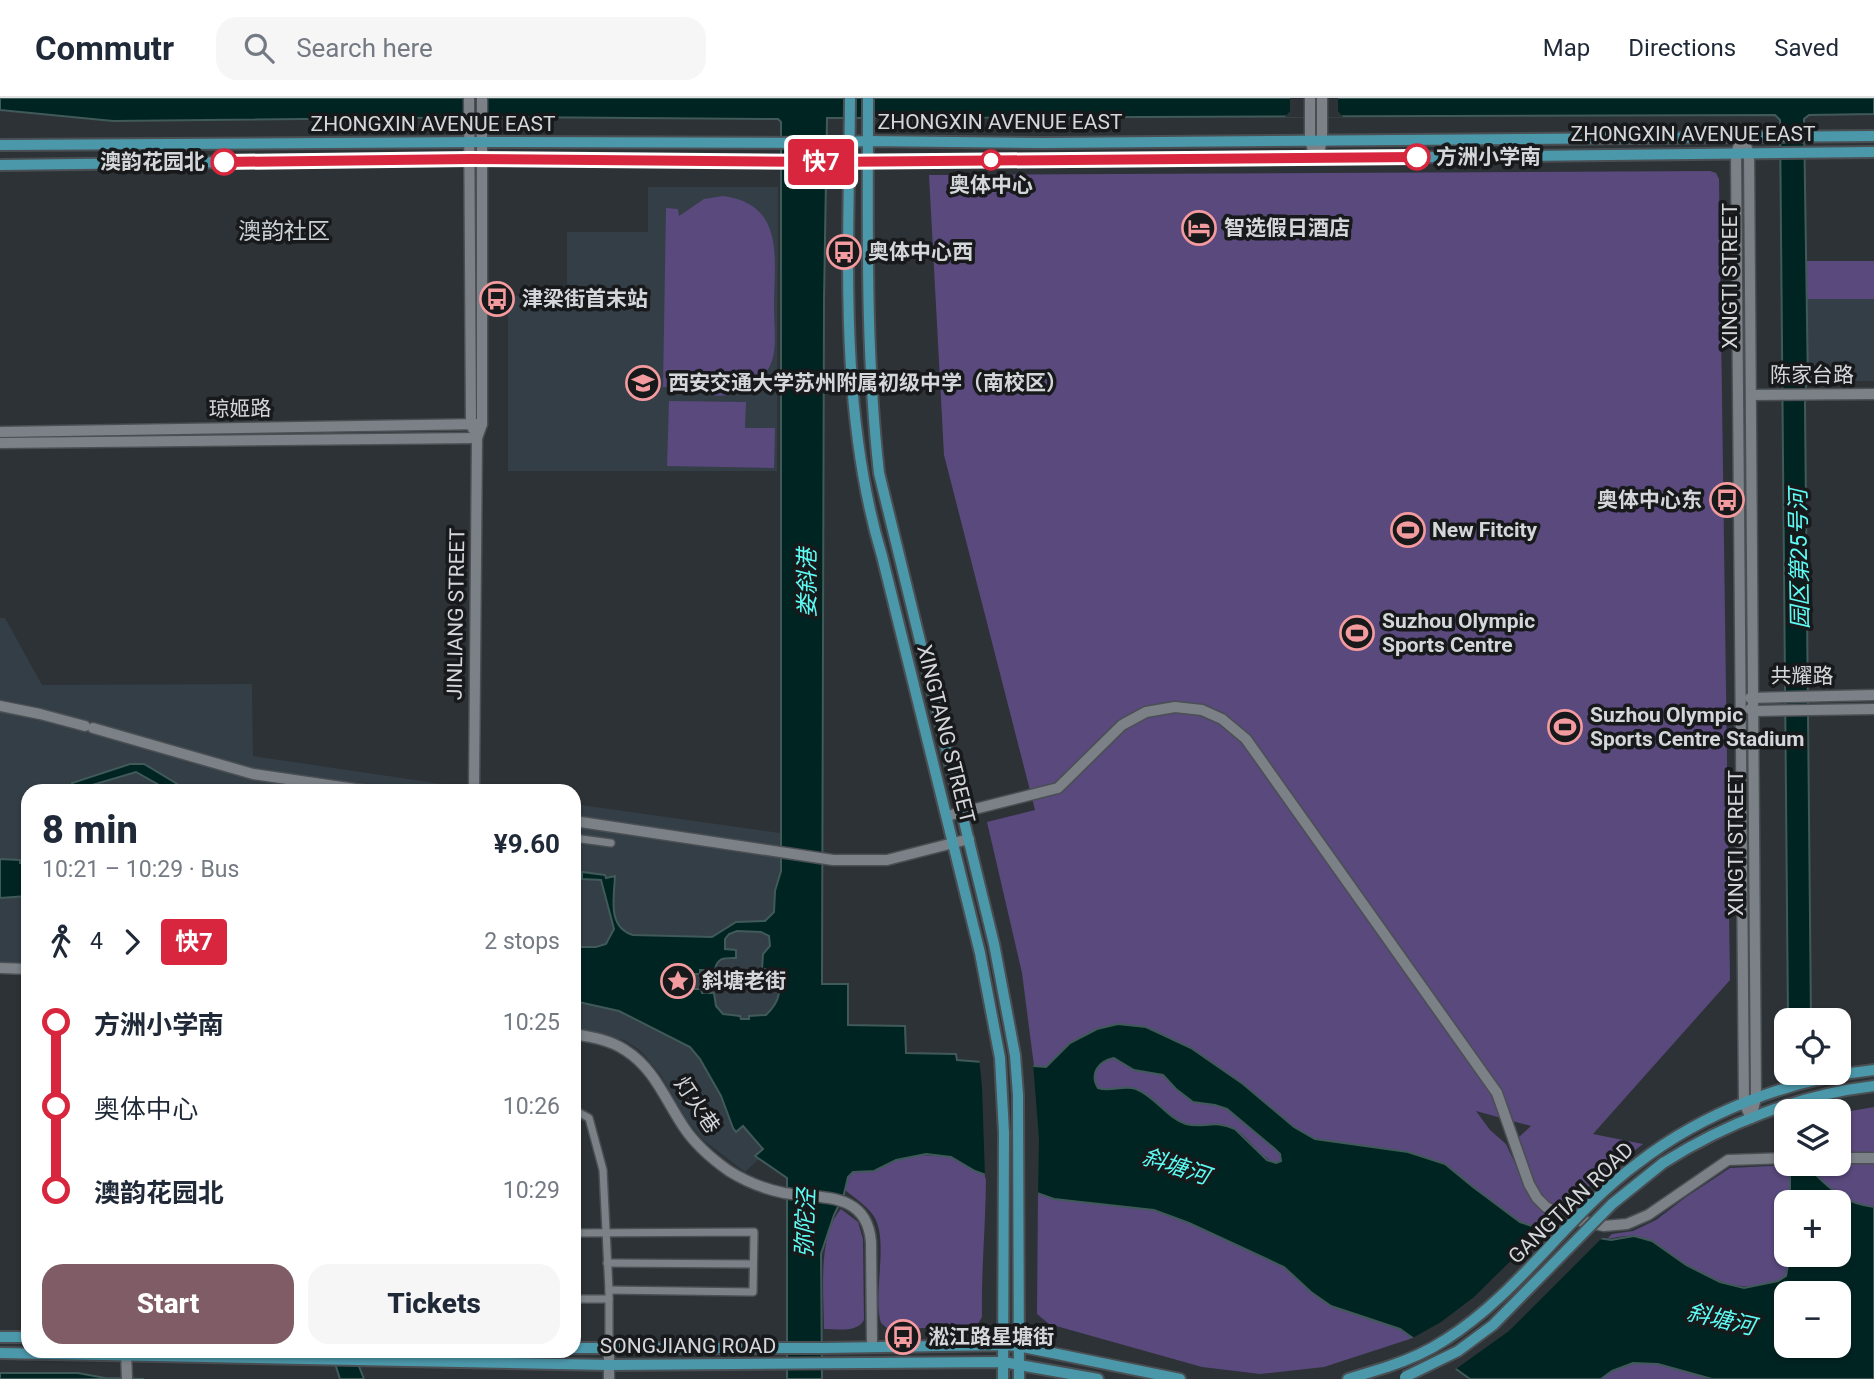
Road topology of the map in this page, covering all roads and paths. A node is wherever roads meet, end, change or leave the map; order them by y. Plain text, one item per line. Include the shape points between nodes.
1 (469, 98) edge
2 (482, 98) edge
3 (850, 98) edge
4 (868, 98) edge
5 (1310, 98) edge
6 (1322, 98) edge
7 (1874, 136) edge
8 (1742, 137) junction
9 (867, 141) junction
10 (1316, 141) junction
11 (469, 142) junction
12 (482, 142) junction
13 (850, 142) junction
14 (0, 145) edge
15 (1874, 152) edge
16 (1736, 153) junction
17 (1749, 153) junction
18 (1316, 158) junction
19 (470, 159) junction
20 (482, 159) junction
21 (867, 160) junction
22 (850, 161) junction
23 (0, 165) edge
24 (1874, 394) edge
25 (1751, 395) junction
26 (476, 424) junction
27 (0, 432) edge
28 (477, 438) junction
29 (0, 443) edge
30 (1874, 695) edge
31 (1754, 696) junction
32 (1741, 703) junction
33 (0, 706) edge
34 (1874, 709) edge
35 (1754, 711) junction
36 (321, 784) edge
37 (474, 784) edge
38 (963, 812) junction
39 (947, 816) junction
40 (581, 822) edge
41 (581, 839) edge
42 (969, 839) junction
43 (611, 843) dead end
44 (953, 843) junction
45 (0, 968) edge
46 (21, 969) edge
47 (581, 1036) edge
48 (1874, 1070) edge
49 (1874, 1086) edge
50 (1756, 1098) junction
51 (1744, 1103) junction
52 (581, 1114) edge
53 (1751, 1118) junction
54 (1774, 1158) edge
55 (1851, 1158) edge
56 (1874, 1158) edge
57 (581, 1233) edge
58 (605, 1234) junction
59 (607, 1263) junction
60 (754, 1264) junction
61 (609, 1290) junction
62 (581, 1299) edge
63 (609, 1299) junction
64 (0, 1337) edge
65 (21, 1337) edge
66 (1003, 1345) junction
67 (1018, 1346) junction
68 (872, 1347) junction
69 (581, 1348) edge
70 (609, 1349) junction
71 (0, 1353) edge
72 (21, 1353) edge
73 (275, 1358) edge
74 (1003, 1362) junction
75 (1018, 1363) junction
76 (609, 1365) junction
77 (1402, 1378) edge
78 (609, 1379) edge
79 (1003, 1379) edge
80 (1018, 1379) edge
81 (1098, 1379) edge
82 (1180, 1379) edge
83 (1348, 1379) edge

1 - 11 street, JINLIANG STREET
2 - 12 street, JINLIANG STREET
3 - 13 main road, XINGTANG STREET
4 - 9 main road, XINGTANG STREET
5 - 10 street
6 - 10 street
7 - 8 main road, ZHONGXIN AVENUE EAST
8 - 10 main road, ZHONGXIN AVENUE EAST
8 - 16 street, XINGTI STREET
8 - 17 street, XINGTI STREET
9 - 10 main road, ZHONGXIN AVENUE EAST
9 - 13 main road, ZHONGXIN AVENUE EAST
9 - 21 main road, XINGTANG STREET
10 - 18 street
11 - 12 main road, ZHONGXIN AVENUE EAST
11 - 14 main road, ZHONGXIN AVENUE EAST
11 - 19 street, JINLIANG STREET
12 - 13 main road, ZHONGXIN AVENUE EAST
12 - 20 street, JINLIANG STREET
13 - 22 main road, XINGTANG STREET
15 - 17 main road, ZHONGXIN AVENUE EAST
16 - 17 main road, ZHONGXIN AVENUE EAST
16 - 18 main road, ZHONGXIN AVENUE EAST
16 - 32 street, XINGTI STREET
17 - 25 street, XINGTI STREET
18 - 21 main road, ZHONGXIN AVENUE EAST
19 - 20 main road, ZHONGXIN AVENUE EAST
19 - 23 main road, ZHONGXIN AVENUE EAST
19 - 26 street, JINLIANG STREET
20 - 22 main road, ZHONGXIN AVENUE EAST
20 - 26 street, JINLIANG STREET
21 - 22 main road, ZHONGXIN AVENUE EAST
21 - 38 main road, XINGTANG STREET via 868,341 879,473
22 - 39 main road, XINGTANG STREET via 850,341 862,476
24 - 25 street, 陈家台路
25 - 31 street, XINGTI STREET
26 - 27 street, 琼姬路
26 - 28 street, JINLIANG STREET
28 - 29 street, 琼姬路
28 - 37 street, JINLIANG STREET
30 - 31 street, 共耀路
31 - 32 street, 共耀路
31 - 35 street, XINGTI STREET
32 - 35 street, 共耀路
32 - 51 street, XINGTI STREET
33 - 36 street via 253,774
34 - 35 street, 共耀路
35 - 50 street, XINGTI STREET
38 - 39 street
38 - 42 main road, XINGTANG STREET
38 - 54 street via 1058,788 1122,725 1146,712 1175,707 1211,713 1246,738 1497,1093 1529,1184 1546,1207 1568,1219 1604,1226 1627,1224 1648,1215 1728,1160
39 - 44 main road, XINGTANG STREET
40 - 44 street via 833,860 887,860
41 - 43 street
42 - 44 street
42 - 67 main road, XINGTANG STREET via 995,944 1018,1096
44 - 66 main road, XINGTANG STREET via 994,1024 1003,1096
45 - 46 street
47 - 68 street, 灯火巷 via 615,1045 637,1058 657,1080 685,1129 731,1172 783,1193 844,1201 862,1215 870,1234
48 - 50 main road, GANGTIAN ROAD
49 - 53 main road, GANGTIAN ROAD via 1813,1098
50 - 51 main road, GANGTIAN ROAD
50 - 53 street, XINGTI STREET
51 - 53 street, XINGTI STREET
51 - 83 main road, GANGTIAN ROAD, bridge via 1681,1134 1638,1163 1474,1320 1436,1346
52 - 58 street via 589,1118 603,1170
53 - 77 main road, GANGTIAN ROAD, bridge via 1663,1163 1612,1204 1493,1325 1458,1351
55 - 56 street
57 - 58 street
58 - 59 street
58 - 60 street via 754,1232
59 - 60 street
59 - 61 street
60 - 61 street via 753,1292
61 - 63 street
62 - 63 street
63 - 70 street
64 - 65 main road
66 - 67 main road, SONGJIANG ROAD
66 - 68 main road, SONGJIANG ROAD
66 - 74 main road, XINGTANG STREET
67 - 75 main road, XINGTANG STREET
67 - 82 main road
68 - 70 main road, SONGJIANG ROAD
69 - 70 main road, SONGJIANG ROAD
70 - 76 street
71 - 72 main road, SONGJIANG ROAD
73 - 76 main road, SONGJIANG ROAD
74 - 75 main road, SONGJIANG ROAD
74 - 76 main road, SONGJIANG ROAD
74 - 79 main road, XINGTANG STREET
75 - 80 main road, XINGTANG STREET
75 - 81 main road
76 - 78 street

